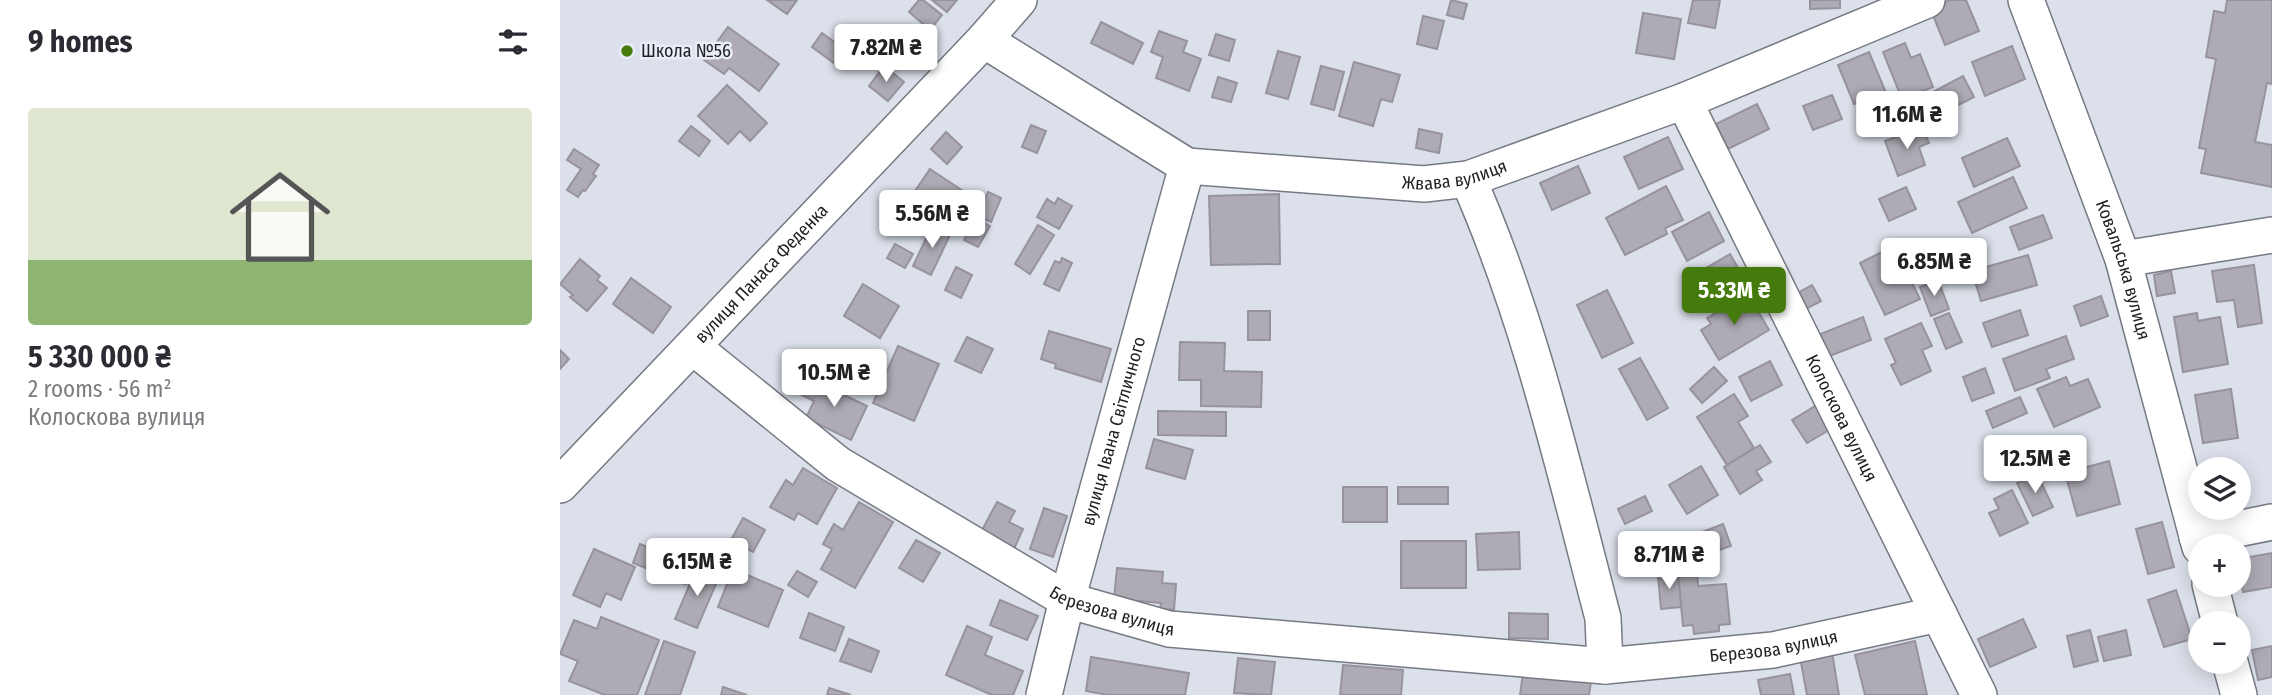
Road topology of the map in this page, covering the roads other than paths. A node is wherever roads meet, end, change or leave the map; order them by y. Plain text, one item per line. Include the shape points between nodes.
1 (1018, 0) edge
2 (1927, 0) edge
3 (2026, 0) edge
4 (984, 40) junction
5 (1684, 102) junction
6 (1187, 166) junction
7 (1468, 179) junction
8 (2272, 235) edge
9 (2123, 259) junction
10 (693, 347) junction
11 (560, 485) edge
12 (2272, 522) edge
13 (2196, 534) edge
14 (2228, 534) edge
15 (1067, 600) junction
16 (1940, 614) junction
17 (1605, 666) junction
18 (2233, 674) edge
19 (1044, 695) edge
20 (1979, 695) edge
21 (2239, 695) edge

1 - 4 street, вулиця Панаса Феденка
2 - 5 street, Жвава вулиця
3 - 9 street, Ковальська вулиця
4 - 6 street, Жвава вулиця
4 - 10 street, вулиця Панаса Феденка
5 - 7 street, Жвава вулиця
5 - 16 street, Колоскова вулиця
6 - 7 street, Жвава вулиця via 1424,184
6 - 15 street, вулиця Івана Світличного
7 - 17 street via 1494,237 1527,338 1603,618
8 - 9 street
9 - 13 street, Ковальська вулиця
10 - 11 street, вулиця Панаса Феденка
10 - 15 street, Березова вулиця via 838,464
12 - 14 street
15 - 17 street, Березова вулиця via 1169,629
15 - 19 street, вулиця Івана Світличного
16 - 17 street, Березова вулиця via 1773,650
16 - 20 street, Колоскова вулиця
18 - 21 street

